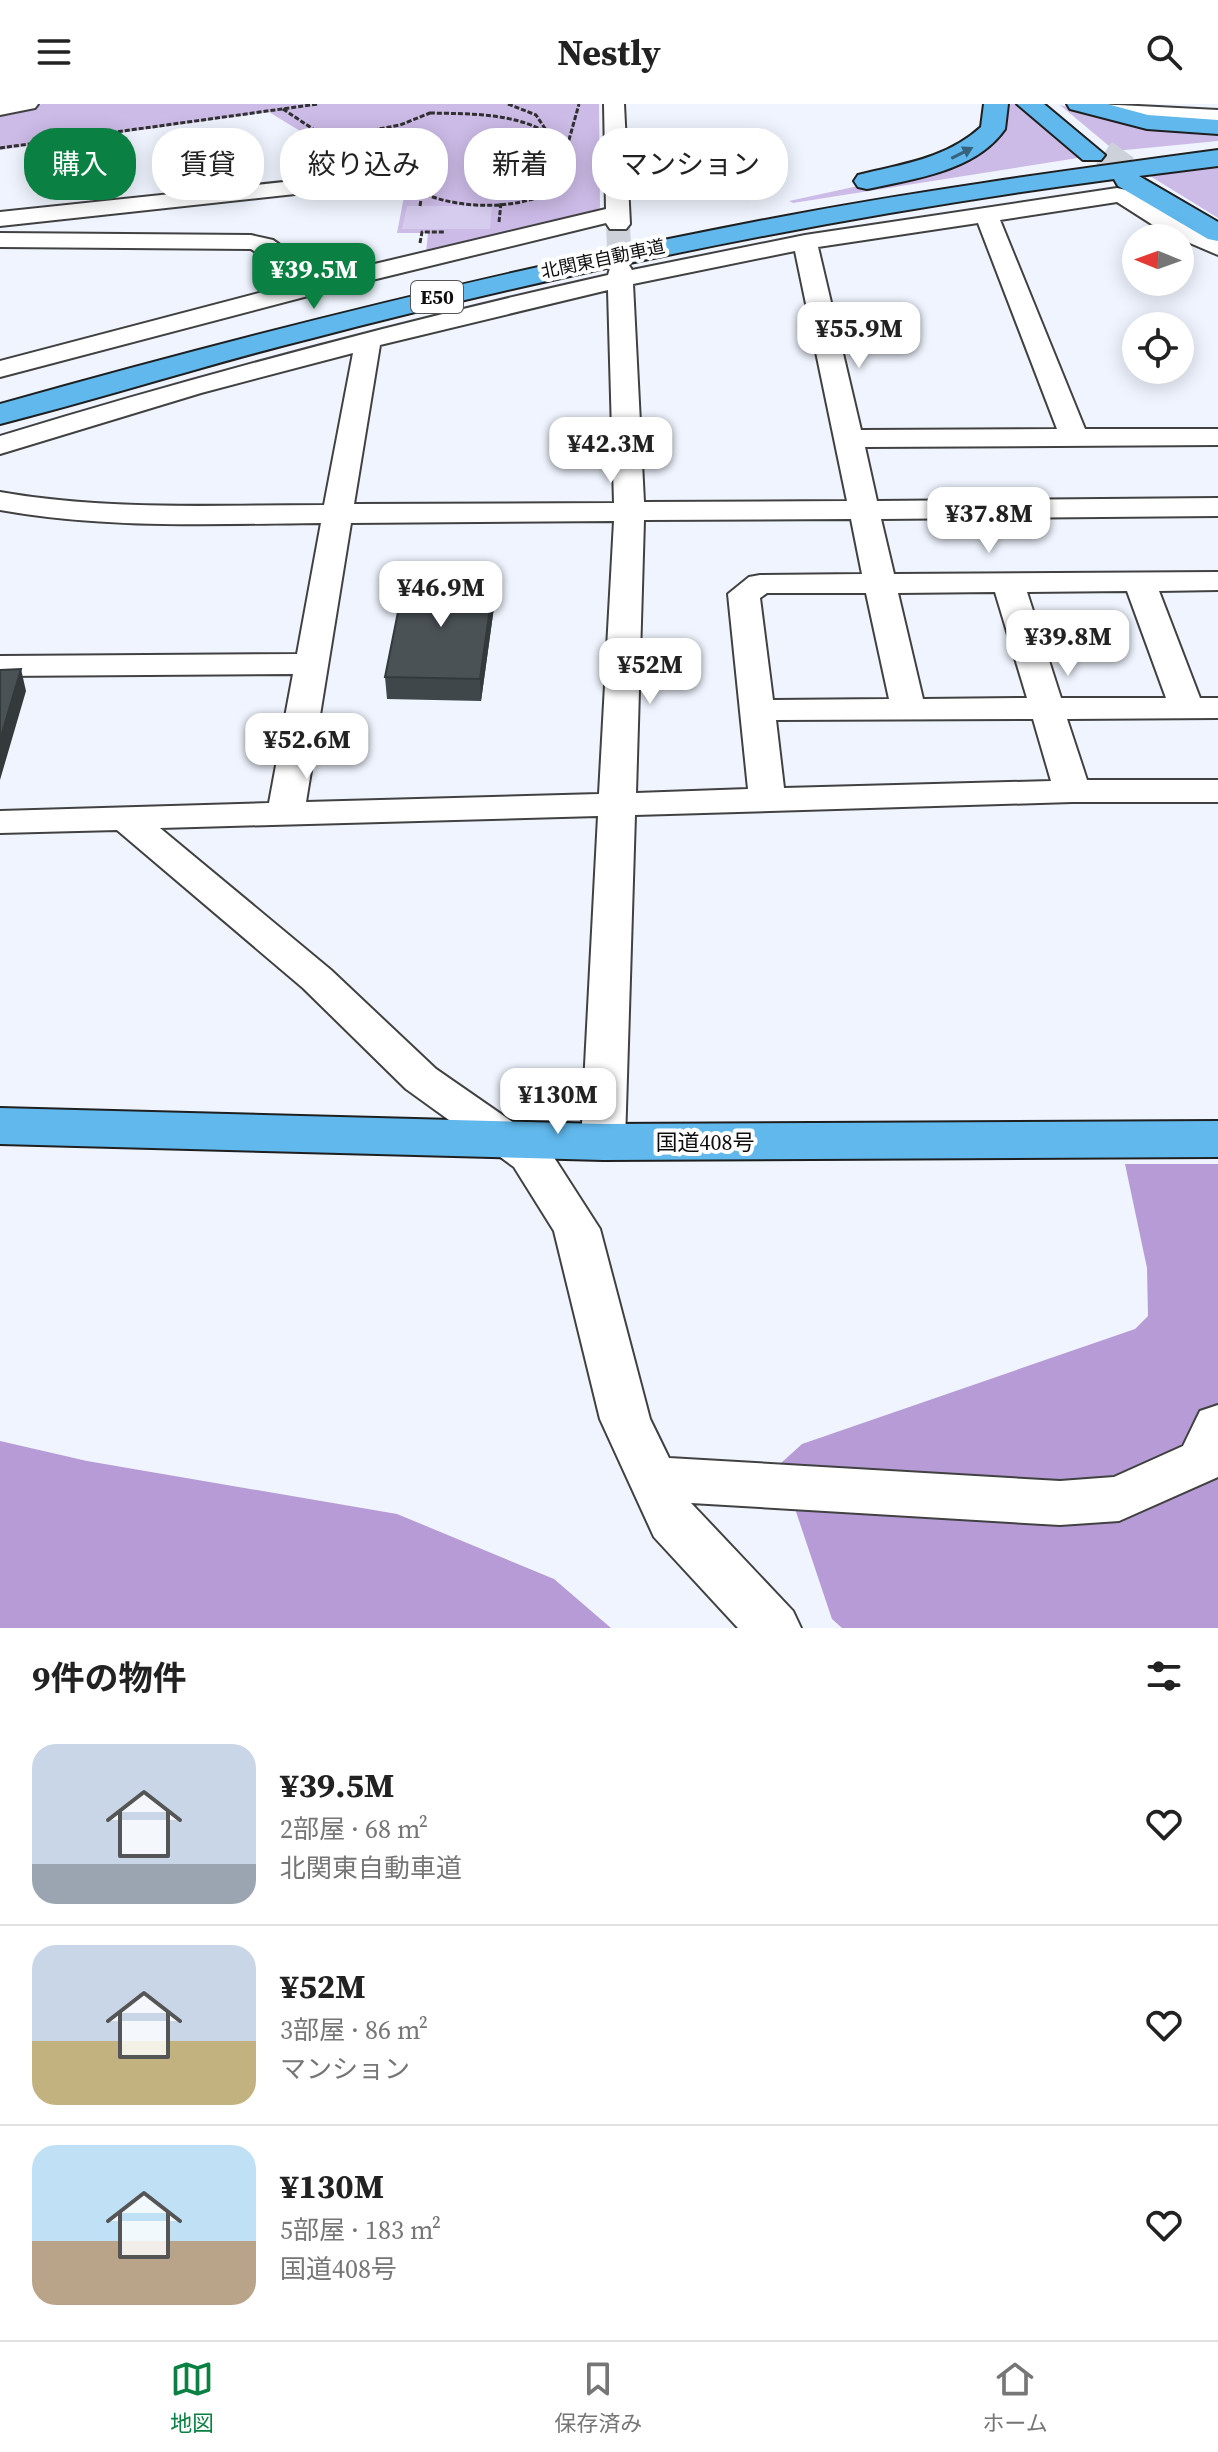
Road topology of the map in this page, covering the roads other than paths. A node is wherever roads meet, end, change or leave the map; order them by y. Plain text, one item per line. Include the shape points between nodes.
1 (28, 104) edge
2 (614, 104) edge
3 (996, 104) edge
4 (1029, 104) edge
5 (1042, 104) edge
6 (1079, 104) edge
7 (1108, 104) edge
8 (0, 109) edge
9 (1218, 116) edge
10 (1218, 127) edge
11 (1218, 147) edge
12 (1218, 158) edge
13 (1218, 164) edge
14 (280, 189) edge
15 (880, 206) junction
16 (986, 213) junction
17 (0, 219) edge
18 (1218, 225) edge
19 (1218, 233) edge
20 (0, 240) edge
21 (805, 242) junction
22 (1218, 248) edge
23 (620, 275) junction
24 (320, 285) junction
25 (343, 306) junction
26 (368, 340) junction
27 (0, 369) edge
28 (0, 399) edge
29 (0, 414) edge
30 (1074, 437) junction
31 (1218, 437) edge
32 (848, 439) junction
33 (0, 445) edge
34 (0, 501) edge
35 (1218, 507) edge
36 (864, 510) junction
37 (629, 511) junction
38 (337, 514) junction
39 (1139, 581) junction
40 (1218, 581) edge
41 (1008, 582) junction
42 (880, 583) junction
43 (310, 664) junction
44 (0, 666) edge
45 (1202, 708) edge
46 (908, 709) junction
47 (1047, 709) junction
48 (757, 710) junction
49 (1072, 791) junction
50 (1218, 791) edge
51 (767, 799) junction
52 (616, 803) junction
53 (286, 812) junction
54 (124, 817) junction
55 (0, 822) edge
56 (0, 1126) edge
57 (506, 1139) junction
58 (1218, 1139) edge
59 (603, 1142) junction
60 (1218, 1426) edge
61 (653, 1479) junction
62 (773, 1628) edge

1 - 8 street
2 - 24 street via 618,218
25 -> 3 highway via 493,264 919,169 985,138 993,129
4 - 5 highway via 1098,154
6 - 10 highway via 1147,122
7 - 9 street via 1154,114
11 - 25 highway, 北関東自動車道 / E50 via 790,210
12 - 15 highway, 北関東自動車道 / E50
13 - 15 highway
14 - 17 street
15 - 29 highway, 北関東自動車道 / E50 via 496,283
16 - 21 street
16 - 22 street via 1117,195
16 - 30 street
18 - 19 highway via 1134,179
20 - 24 street via 251,242 265,245
21 - 23 street
21 - 32 street
23 - 26 street
23 - 37 street
24 - 27 street
25 - 28 highway, 北関東自動車道 / E50
26 - 33 street
26 - 38 street
30 - 31 street
30 - 32 street
32 - 36 street
34 - 38 street via 92,515
35 - 36 street
36 - 37 street
36 - 42 street
37 - 38 street
37 - 52 street
38 - 43 street
39 - 40 street
39 - 41 street
39 - 45 street
41 - 42 street
41 - 47 street
42 - 46 street
42 - 48 street via 760,584 744,594
43 - 44 street
43 - 53 street
45 - 47 street
46 - 47 street
46 - 48 street
47 - 49 street
48 - 51 street
49 - 50 street
49 - 51 street
51 - 52 street
52 - 53 street
52 - 59 street
53 - 54 street
54 - 55 street
54 - 57 street via 317,979 421,1079
56 - 57 highway, 国道408号
57 - 59 highway, 国道408号
57 - 61 street via 530,1156 577,1229 625,1419
58 - 59 highway, 国道408号
60 - 61 street via 1201,1461 1119,1499 1060,1503
61 - 62 street via 673,1521

